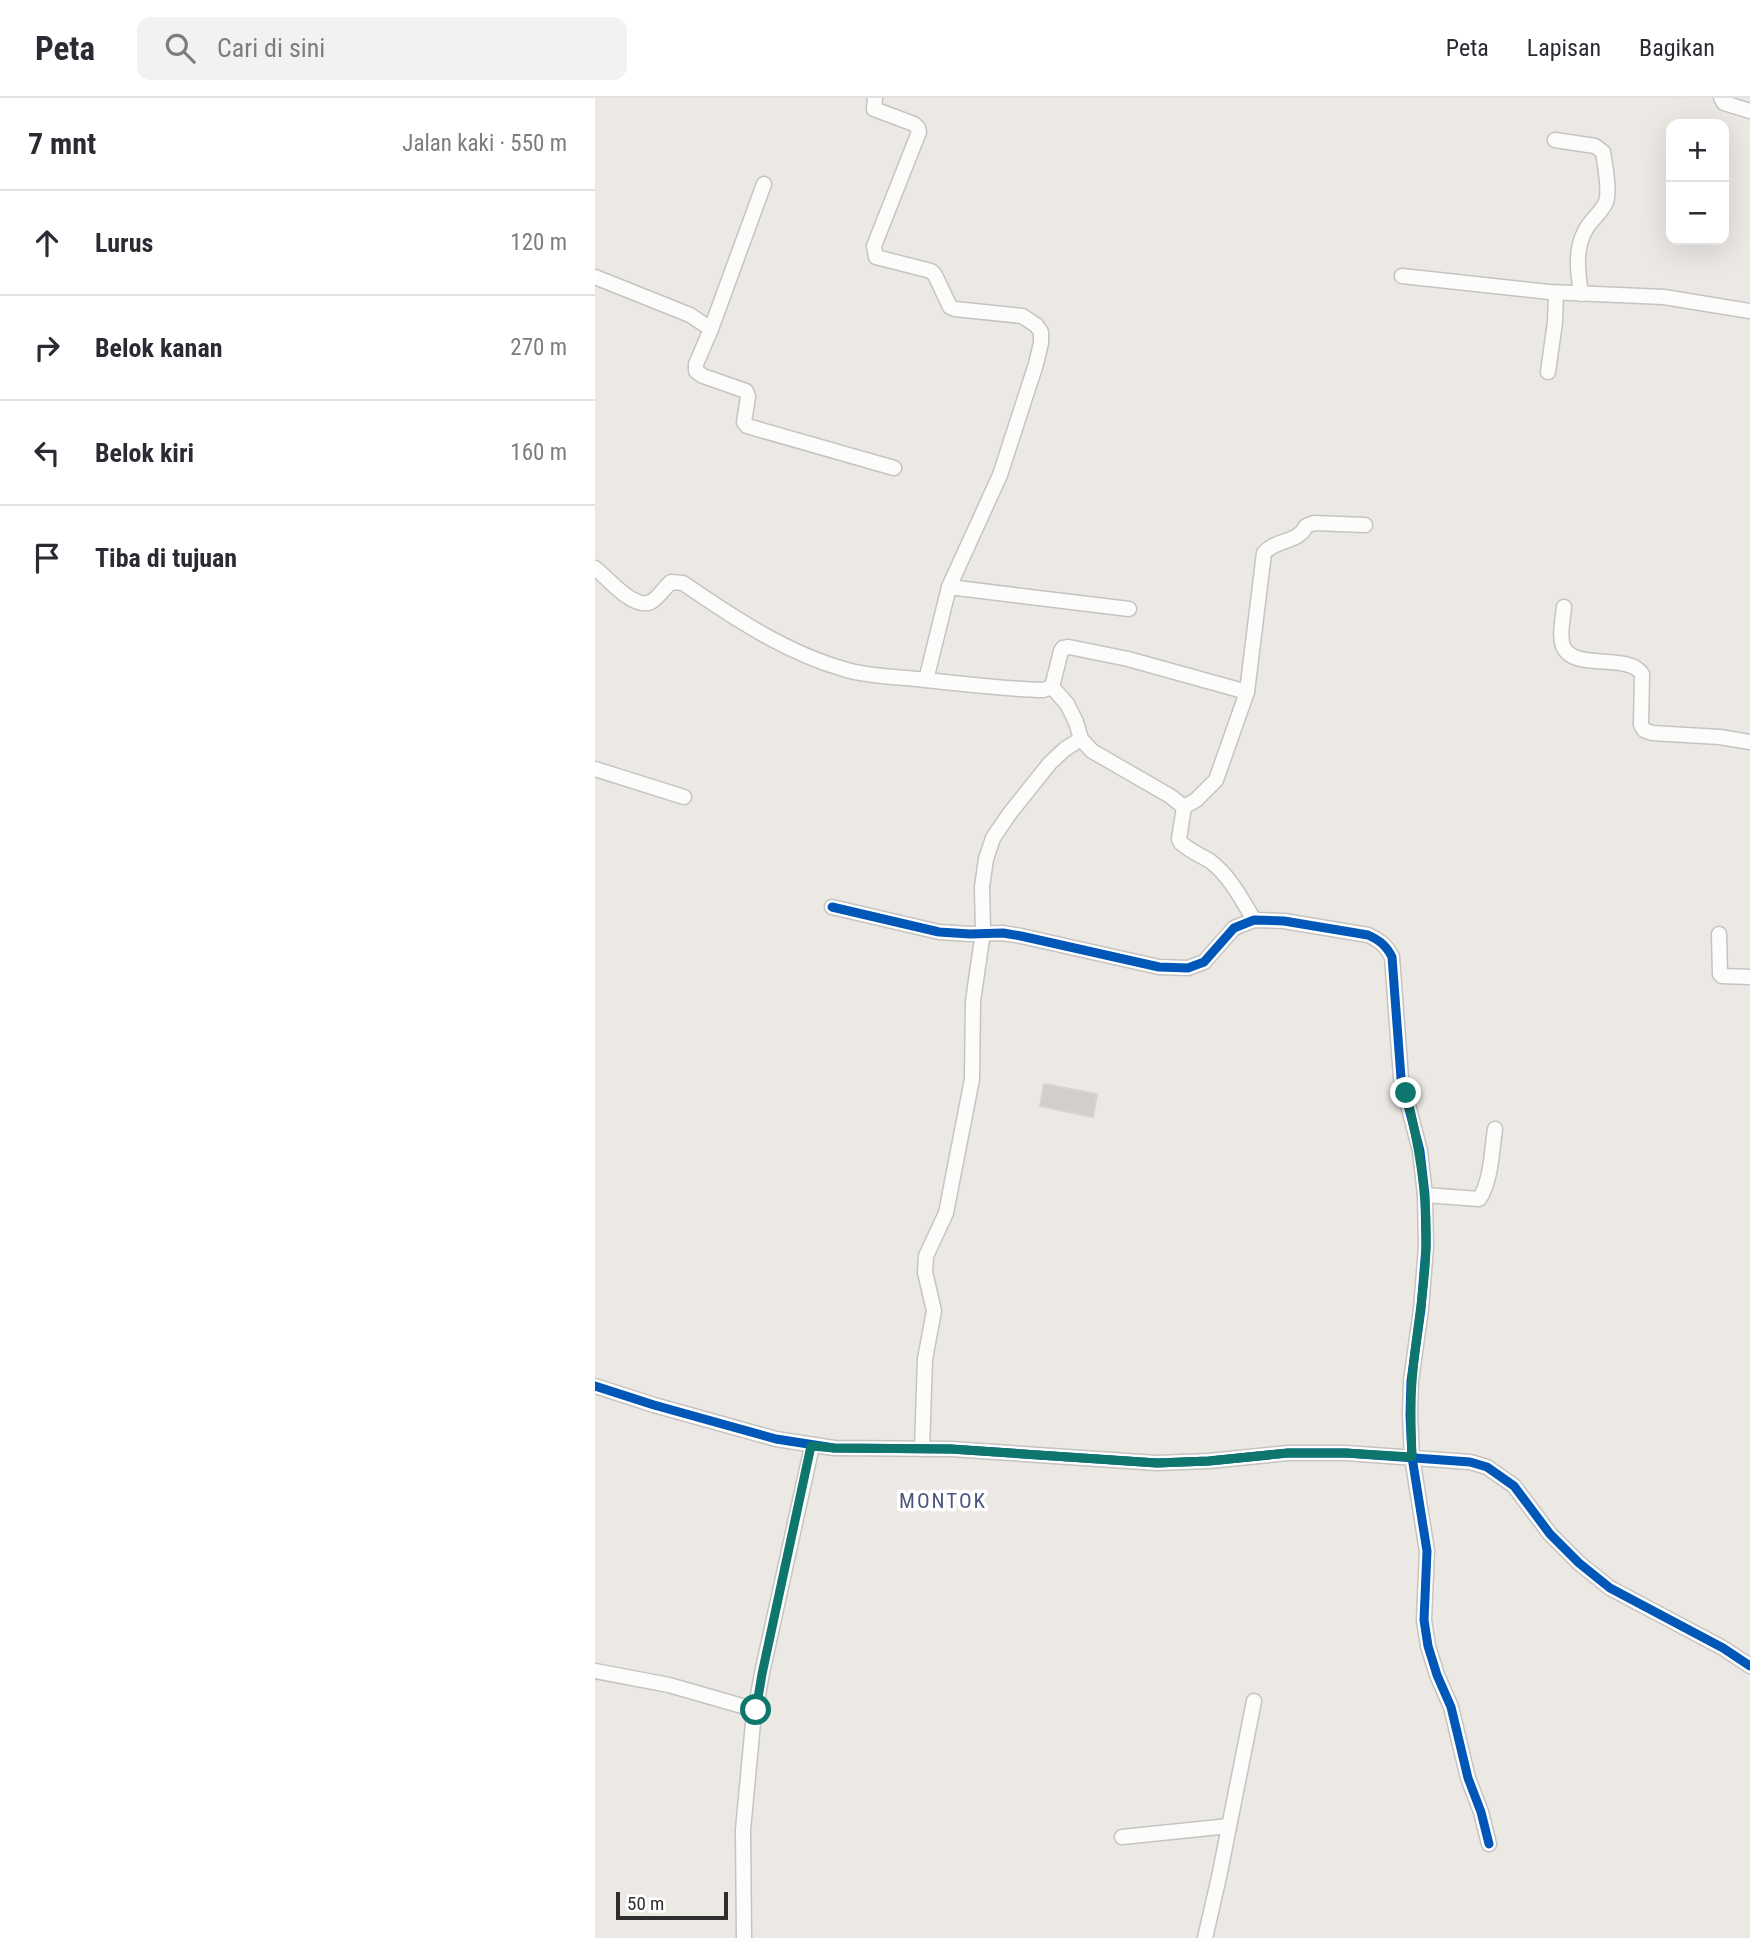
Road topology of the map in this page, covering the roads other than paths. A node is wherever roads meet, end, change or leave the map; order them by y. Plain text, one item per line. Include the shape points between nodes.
1 (876, 98) edge
2 (1721, 98) edge
3 (1750, 111) edge
4 (1555, 139) dead end
5 (764, 184) dead end
6 (1402, 276) dead end
7 (595, 277) edge
8 (1556, 293) junction
9 (1581, 294) junction
10 (1750, 311) edge
11 (711, 329) junction
12 (1548, 372) dead end
13 (894, 468) dead end
14 (1365, 525) dead end
15 (595, 568) edge
16 (949, 586) junction
17 (1565, 607) dead end
18 (1129, 609) dead end
19 (926, 680) junction
20 (1052, 687) junction
21 (1247, 692) junction
22 (1081, 739) junction
23 (1750, 742) edge
24 (595, 769) edge
25 (684, 797) dead end
26 (1184, 807) junction
27 (832, 908) dead end
28 (1254, 920) junction
29 (983, 932) junction
30 (1719, 934) dead end
31 (1750, 977) edge
32 (1495, 1129) dead end
33 (1425, 1195) junction
34 (595, 1386) edge
35 (811, 1446) junction
36 (922, 1449) junction
37 (1412, 1457) junction
38 (1750, 1666) edge
39 (595, 1671) edge
40 (1254, 1701) dead end
41 (756, 1710) junction
42 (1229, 1826) junction
43 (1122, 1837) dead end
44 (1489, 1844) dead end
45 (744, 1938) edge
46 (1205, 1938) edge

1 - 16 street via 874,109 914,124 919,132 874,246 876,257 931,271 950,307 1022,316 1041,331 1036,364 1000,475
2 - 3 street
4 - 9 street via 1595,146 1604,161 1607,200 1587,228 1577,260
5 - 11 street
6 - 8 street
7 - 11 street via 690,315
8 - 9 street
8 - 12 street
9 - 10 street via 1664,297
11 - 13 street via 696,371 746,391 747,426
14 - 21 street via 1314,523 1298,536 1269,547
15 - 19 street via 635,601 651,601 671,582 683,583 742,624 815,659 849,670
16 - 18 street
16 - 19 street
17 - 23 street via 1563,649 1581,659 1639,669 1644,730
19 - 20 street via 1032,690
20 - 21 street via 1061,651 1069,647
20 - 22 street via 1067,704
21 - 26 street via 1216,780
22 - 26 street via 1092,751
22 - 29 street via 1050,763 993,838 982,887
24 - 25 street
26 - 28 street via 1181,843 1219,870
27 - 29 street via 939,932
28 - 29 street via 1234,928 1204,962 1188,968 1159,967
28 - 33 street via 1368,935 1388,949 1401,1078 1420,1151
29 - 36 street via 974,1001 972,1079 946,1213 926,1256 934,1311 925,1359
30 - 31 street via 1720,974
32 - 33 street via 1487,1181 1479,1199
33 - 37 street via 1426,1247 1412,1381
34 - 35 street
35 - 36 street
35 - 41 street
36 - 37 street via 1157,1463 1288,1453
37 - 38 street via 1487,1467 1514,1486 1550,1534 1611,1588
37 - 44 street via 1427,1551 1428,1646 1451,1707
39 - 41 street via 669,1685
40 - 42 street
41 - 45 street via 743,1830
42 - 43 street
42 - 46 street

